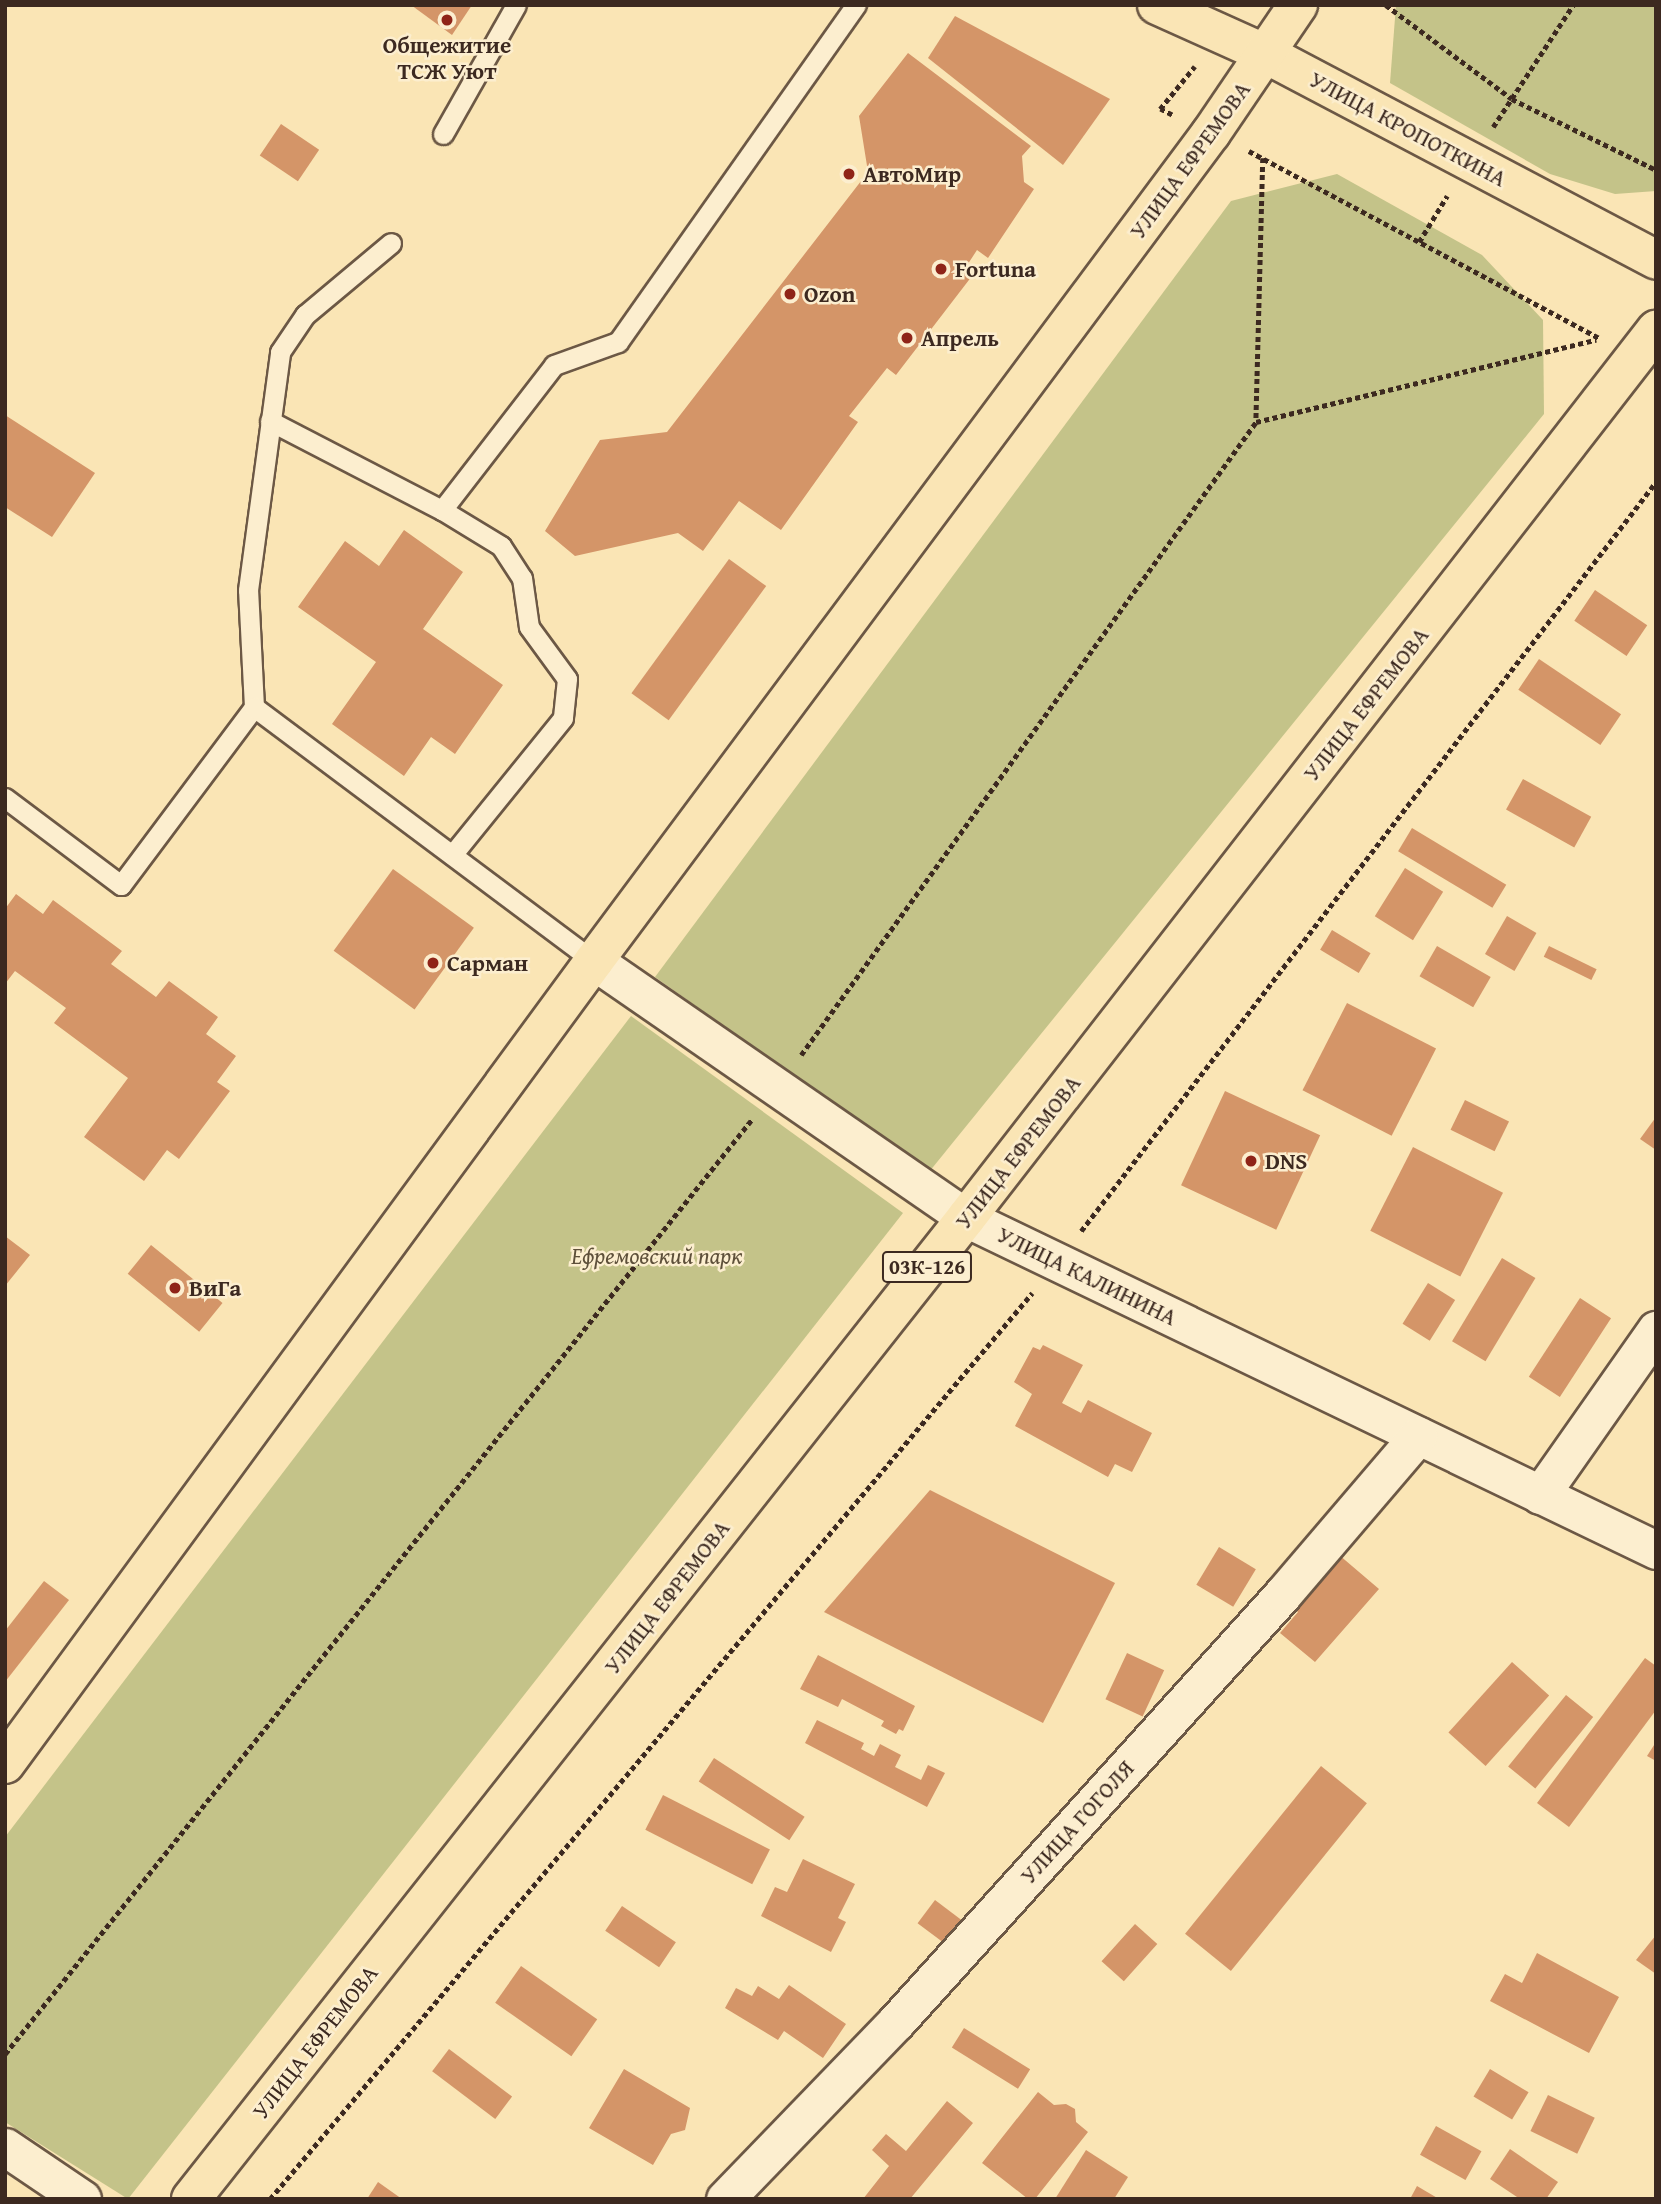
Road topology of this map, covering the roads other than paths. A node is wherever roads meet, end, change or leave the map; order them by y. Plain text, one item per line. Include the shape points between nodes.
1 (516, 5) edge
2 (856, 5) edge
3 (1157, 5) edge
4 (1298, 5) edge
5 (1266, 54) junction
6 (443, 134) dead end
7 (391, 243) dead end
8 (1656, 260) edge
9 (1656, 330) edge
10 (270, 421) junction
11 (442, 510) junction
12 (254, 707) junction
13 (5, 798) edge
14 (452, 855) junction
15 (594, 961) junction
16 (966, 1218) junction
17 (1656, 1330) edge
18 (1418, 1436) junction
19 (1540, 1495) junction
20 (1656, 1550) edge
21 (5, 1764) edge
22 (5, 2147) edge
23 (82, 2199) edge
24 (191, 2199) edge
25 (725, 2199) edge

1 - 6 lane
2 - 11 lane via 618,342 554,365
3 - 5 main road, УЛИЦА КРОПОТКИНА
4 - 5 main road, УЛИЦА ЕФРЕМОВА
5 - 8 main road, УЛИЦА КРОПОТКИНА
5 - 15 main road, УЛИЦА ЕФРЕМОВА
7 - 10 lane via 305,315 280,352
9 - 16 main road, УЛИЦА ЕФРЕМОВА / 03К-126
10 - 11 lane
10 - 12 lane via 248,590
11 - 14 lane via 501,547 522,578 529,627 567,679 563,718
12 - 13 lane via 121,885
12 - 14 lane
14 - 15 lane
15 - 16 street, УЛИЦА КАЛИНИНА
15 - 21 main road, УЛИЦА ЕФРЕМОВА
16 - 18 street, УЛИЦА КАЛИНИНА
16 - 24 main road, УЛИЦА ЕФРЕМОВА / 03К-126
17 - 19 street
18 - 19 street, УЛИЦА КАЛИНИНА
18 - 25 street, УЛИЦА ГОГОЛЯ via 1283,1594 915,2002
19 - 20 street, УЛИЦА КАЛИНИНА
22 - 23 street

